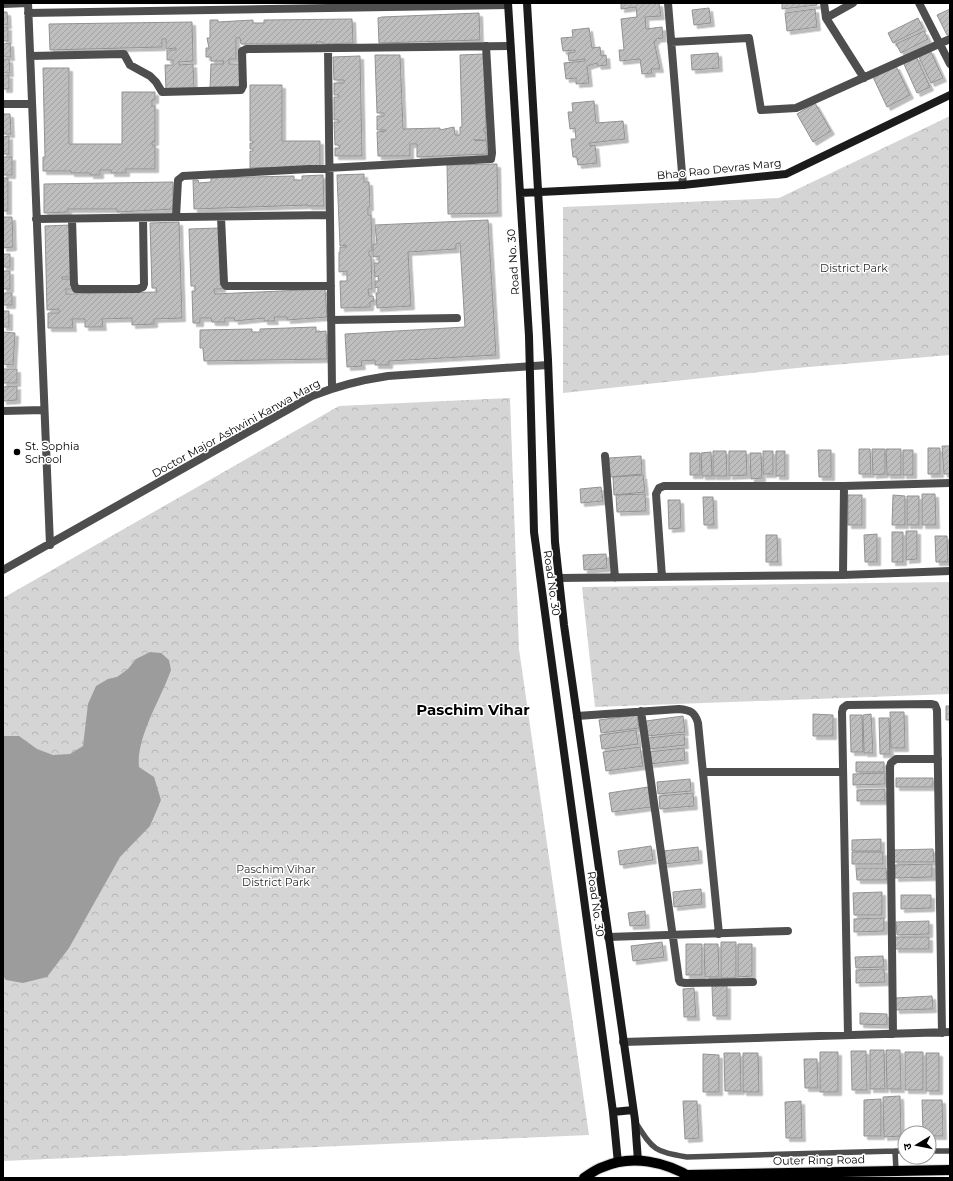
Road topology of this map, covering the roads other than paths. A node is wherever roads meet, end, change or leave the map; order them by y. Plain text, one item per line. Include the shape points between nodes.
1 (28, 3) edge
2 (527, 3) edge
3 (668, 3) edge
4 (824, 3) edge
5 (853, 3) edge
6 (919, 3) edge
7 (3, 4) edge
8 (402, 4) edge
9 (508, 4) edge
10 (28, 13) junction
11 (826, 18) junction
12 (950, 39) edge
13 (671, 42) junction
14 (940, 44) junction
15 (486, 46) junction
16 (510, 46) junction
17 (328, 48) junction
18 (30, 56) junction
19 (950, 64) edge
20 (864, 78) junction
21 (950, 95) edge
22 (3, 104) edge
23 (32, 104) junction
24 (329, 168) junction
25 (683, 184) junction
26 (538, 192) junction
27 (520, 193) junction
28 (330, 215) junction
29 (222, 216) junction
30 (176, 217) junction
31 (143, 218) junction
32 (36, 219) junction
33 (72, 219) junction
34 (331, 286) junction
35 (457, 318) dead end
36 (331, 320) junction
37 (548, 365) junction
38 (530, 366) junction
39 (332, 388) junction
40 (43, 410) junction
41 (3, 411) edge
42 (605, 456) dead end
43 (950, 484) edge
44 (844, 486) junction
45 (50, 545) junction
46 (3, 570) edge
47 (950, 571) edge
48 (843, 575) junction
49 (662, 577) junction
50 (559, 578) junction
51 (615, 578) junction
52 (641, 711) junction
53 (576, 716) junction
54 (938, 758) junction
55 (703, 772) junction
56 (843, 772) junction
57 (788, 932) dead end
58 (719, 934) junction
59 (671, 935) junction
60 (608, 937) junction
61 (753, 982) dead end
62 (946, 1032) edge
63 (893, 1034) junction
64 (848, 1035) junction
65 (624, 1042) junction
66 (633, 1110) junction
67 (613, 1112) junction
68 (635, 1120) junction
69 (895, 1151) joint
70 (937, 1151) edge
71 (950, 1151) edge
72 (638, 1161) junction
73 (618, 1163) junction
74 (896, 1170) junction
75 (950, 1170) edge
76 (690, 1177) edge
77 (584, 1178) edge

1 - 7 street
1 - 10 street
2 - 26 street, Road No. 30
3 - 13 street
4 - 11 street
5 - 11 street
6 - 14 street
8 - 9 street
8 - 10 street
9 - 16 street, Road No. 30
10 - 18 street
11 - 20 street
12 - 14 street
13 - 20 street via 749,38 761,110 796,108
13 - 25 street
14 - 19 street
14 - 20 street
15 - 16 street
15 - 17 street
15 - 24 street via 491,159
16 - 27 street, Road No. 30
17 - 18 street via 244,49 243,89 238,90 162,92 150,76 130,65 124,54
17 - 24 street
18 - 23 street
21 - 25 street, Bhao Rao Devras Marg via 786,174
22 - 23 street
23 - 32 street
24 - 28 street
24 - 30 street via 183,176 178,180
25 - 26 street, Bhao Rao Devras Marg
26 - 27 street, Bhao Rao Devras Marg
26 - 37 street, Road No. 30
27 - 38 street, Road No. 30
28 - 29 street
28 - 34 street
29 - 30 street
29 - 34 street via 226,286
30 - 31 street
31 - 33 street
31 - 33 street via 144,284 138,289 76,289
32 - 33 street
32 - 40 street
34 - 36 street
35 - 36 street
36 - 39 street
37 - 38 street, Doctor Major Ashwini Kanwa Marg
37 - 50 street, Road No. 30 via 555,542
38 - 39 street, Doctor Major Ashwini Kanwa Marg via 388,376
38 - 67 street, Road No. 30 via 534,532
39 - 45 street, Doctor Major Ashwini Kanwa Marg via 312,396
40 - 41 street
40 - 45 street
42 - 51 street
43 - 44 street
44 - 48 street
44 - 49 street via 659,488 656,494
45 - 46 street, Doctor Major Ashwini Kanwa Marg
47 - 48 street
48 - 49 street
49 - 51 street
50 - 51 street
50 - 53 street, Road No. 30
52 - 53 street
52 - 55 street via 690,710 698,723
52 - 59 street
53 - 60 street, Road No. 30
54 - 56 street via 935,705 847,705 842,712
54 - 62 street
54 - 63 street via 896,759 890,767
55 - 56 street
55 - 58 street
56 - 64 street
57 - 58 street
58 - 59 street
59 - 60 street
59 - 61 street via 680,982
60 - 65 street, Road No. 30
62 - 63 street
63 - 64 street
64 - 65 street
65 - 66 street, Road No. 30
66 - 67 street
66 - 68 street, Road No. 30
67 - 73 street, Road No. 30
68 - 69 lane via 651,1146 664,1153 687,1157
68 - 72 street, Road No. 30
69 - 74 lane
70 - 71 lane
72 - 73 main road
72 - 76 main road via 663,1164
73 - 77 main road via 603,1167
74 - 75 main road, Outer Ring Road
74 - 76 main road, Outer Ring Road

